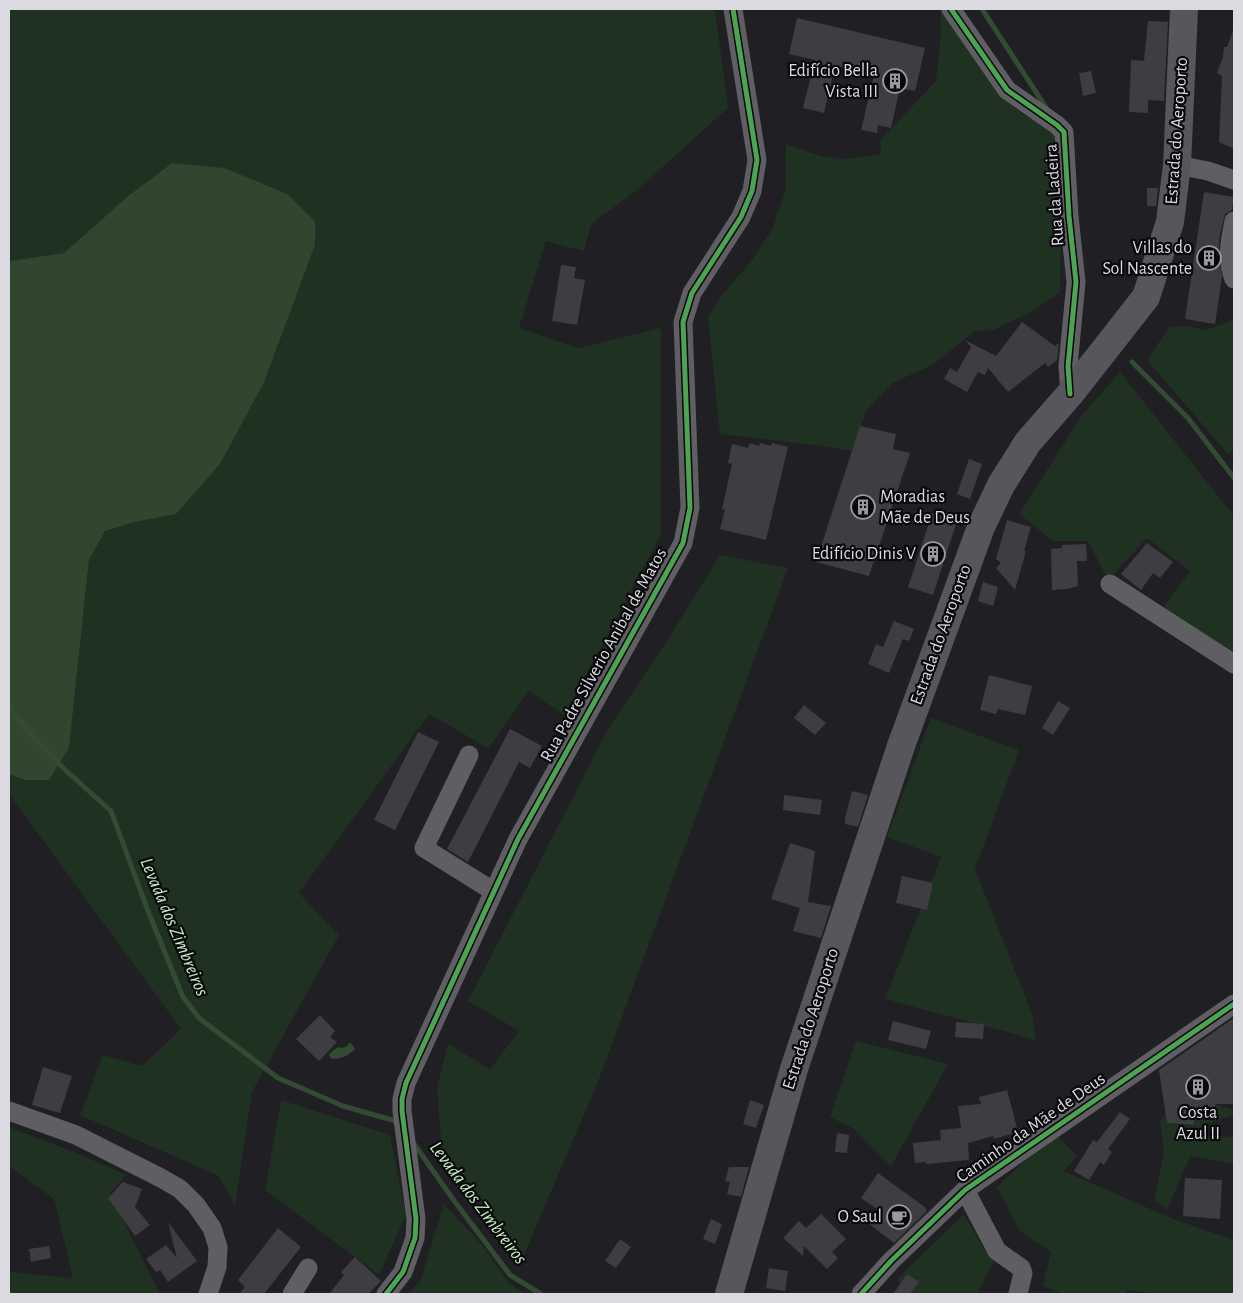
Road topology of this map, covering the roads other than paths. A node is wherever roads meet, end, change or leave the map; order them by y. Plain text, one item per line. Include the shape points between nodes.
1 (733, 9) edge
2 (951, 9) edge
3 (1184, 9) edge
4 (1177, 165) junction
5 (1234, 180) edge
6 (1234, 220) edge
7 (1234, 279) edge
8 (1070, 394) junction
9 (1110, 584) dead end
10 (1234, 664) edge
11 (469, 754) dead end
12 (492, 891) junction
13 (1234, 1004) edge
14 (9, 1111) edge
15 (965, 1190) junction
16 (308, 1268) dead end
17 (208, 1294) edge
18 (292, 1294) edge
19 (386, 1294) edge
20 (729, 1294) edge
21 (860, 1294) edge
22 (1018, 1294) edge

1 - 12 street, Rua Padre Silverio Anibal de Matos via 757,160 752,191 741,217 692,293 683,322 690,508 683,543
2 - 8 street, Rua da Ladeira via 1006,90 1064,132 1076,282 1068,366
3 - 4 main road, Estrada do Aeroporto
4 - 5 street
4 - 8 main road, Estrada do Aeroporto via 1170,222 1146,297
6 - 7 street via 1229,253
8 - 20 main road, Estrada do Aeroporto via 1028,442 981,527 904,738 794,1069
9 - 10 street
11 - 12 street via 424,848
12 - 19 street, Rua Padre Silverio Anibal de Matos via 406,1083 402,1111 416,1238 403,1272
13 - 15 street, Caminho da Mãe de Deus
14 - 17 street via 76,1135 180,1189 212,1228 218,1247 217,1267
15 - 21 street, Caminho da Mãe de Deus
15 - 22 street via 998,1251 1021,1268 1023,1273
16 - 18 street

